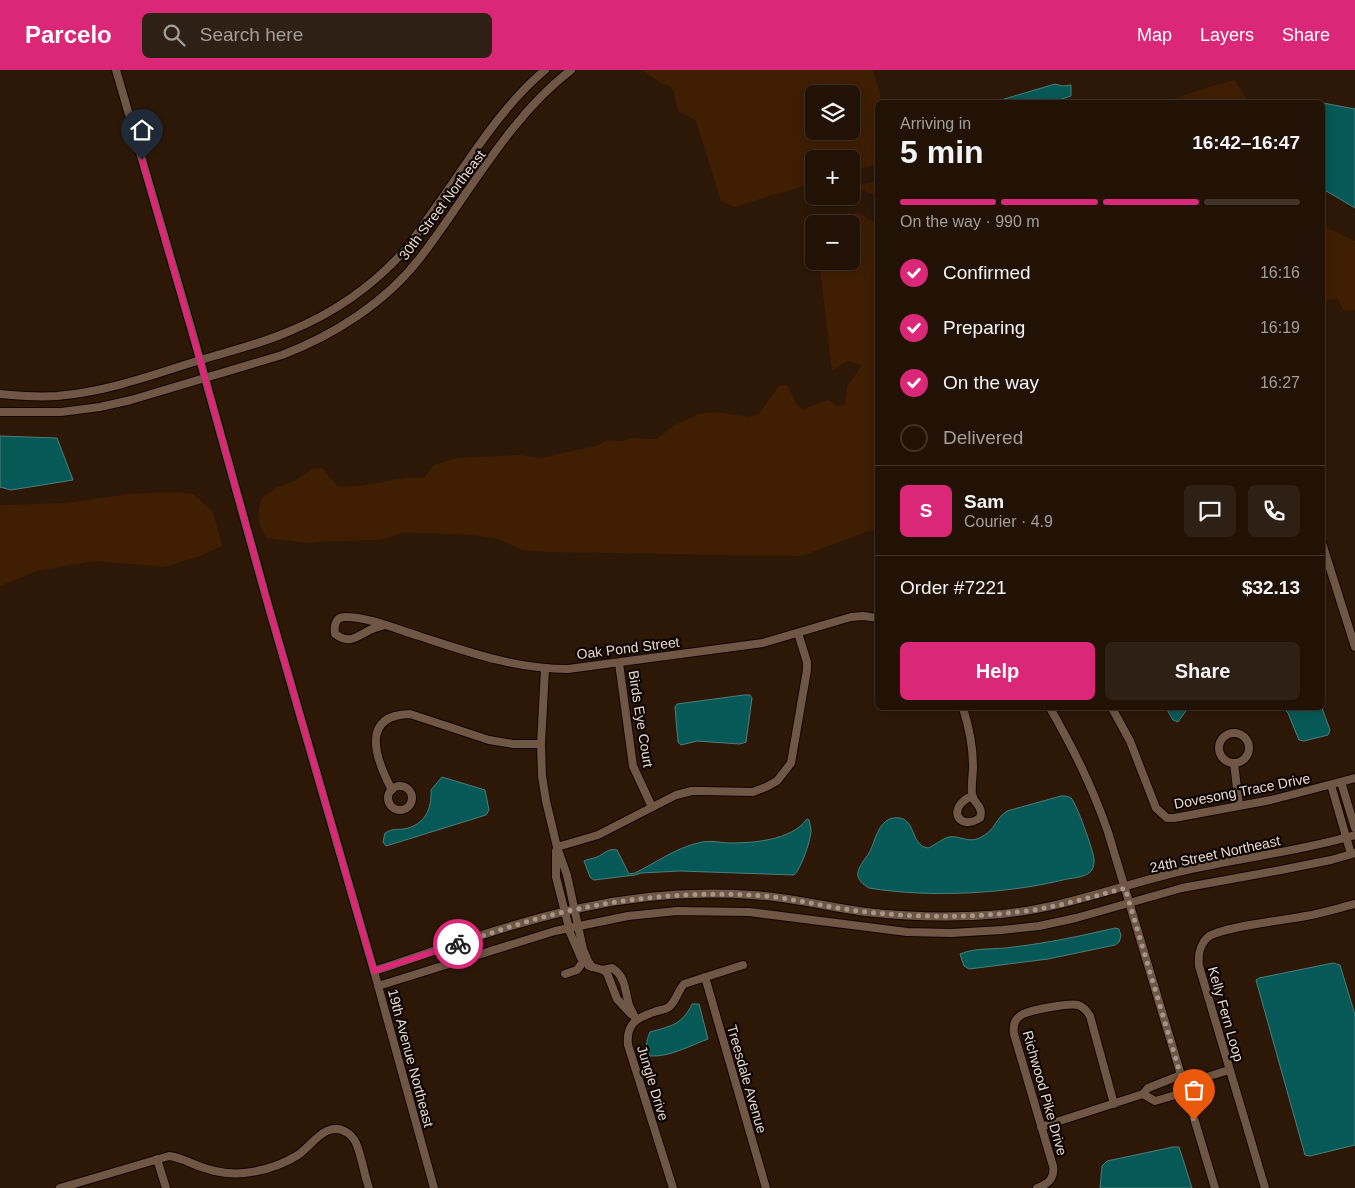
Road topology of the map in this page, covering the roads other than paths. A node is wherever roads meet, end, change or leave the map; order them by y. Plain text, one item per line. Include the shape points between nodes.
1 (116, 70) edge
2 (545, 70) edge
3 (571, 70) edge
4 (200, 360) junction
5 (205, 378) junction
6 (0, 394) edge
7 (0, 412) edge
8 (1326, 569) edge
9 (875, 618) edge
10 (384, 625) junction
11 (798, 633) junction
12 (1355, 647) edge
13 (619, 663) junction
14 (545, 669) junction
15 (964, 710) edge
16 (1051, 710) edge
17 (1113, 710) edge
18 (541, 744) junction
19 (1234, 763) junction
20 (1355, 778) edge
21 (1341, 782) junction
22 (1331, 785) junction
23 (392, 790) dead end
24 (972, 796) dead end
25 (1238, 805) junction
26 (652, 807) junction
27 (1355, 828) edge
28 (1355, 835) edge
29 (1346, 838) junction
30 (556, 847) junction
31 (1353, 853) edge
32 (1125, 888) junction
33 (1130, 903) junction
34 (1355, 904) edge
35 (576, 909) junction
36 (565, 912) junction
37 (579, 925) junction
38 (568, 928) junction
39 (584, 962) junction
40 (744, 965) dead end
41 (592, 967) junction
42 (604, 970) junction
43 (374, 971) junction
44 (565, 974) dead end
45 (705, 978) junction
46 (378, 986) junction
47 (636, 1020) junction
48 (1230, 1070) junction
49 (1181, 1075) junction
50 (1185, 1088) junction
51 (1143, 1094) junction
52 (1114, 1104) junction
53 (1041, 1127) junction
54 (157, 1159) junction
55 (60, 1188) edge
56 (166, 1188) edge
57 (369, 1188) edge
58 (434, 1188) edge
59 (673, 1188) edge
60 (766, 1188) edge
61 (1037, 1188) edge
62 (1214, 1188) edge
63 (1265, 1188) edge

1 - 4 street, 19th Avenue Northeast
2 - 4 street, 30th Street Northeast via 515,99 407,247 370,284 315,320
3 - 5 street, 30th Street Northeast via 534,103 419,260 376,302 304,346
4 - 5 street, 19th Avenue Northeast
4 - 6 street, 30th Street Northeast via 139,380 57,396
5 - 7 street, 30th Street Northeast via 100,407 61,412
5 - 43 street, 19th Avenue Northeast
8 - 12 street
9 - 11 street, Oak Pond Street via 850,617
10 - 10 street, Oak Pond Street via 350,639 342,639 335,634 334,627 342,617
10 - 14 street, Oak Pond Street via 488,658
11 - 13 street, Oak Pond Street via 763,643
11 - 26 street via 807,670 794,750 784,773 772,784 753,792 692,791
13 - 14 street, Oak Pond Street
13 - 26 street, Birds Eye Court via 633,766
14 - 18 street
15 - 24 street via 972,744
16 - 32 street via 1094,792
17 - 25 street, Dovesong Trace Drive via 1161,814 1174,818
18 - 23 street via 489,740 410,714 398,714 382,723 375,747
18 - 30 street via 543,784
19 - 19 street via 1246,756 1249,747 1241,734 1232,733 1223,737 1218,746 1221,756
19 - 25 street
20 - 21 street, Dovesong Trace Drive
21 - 22 street, Dovesong Trace Drive
21 - 27 street
22 - 25 street, Dovesong Trace Drive
22 - 29 street
26 - 30 street via 598,835
28 - 29 street, 24th Street Northeast
29 - 31 street
29 - 32 street, 24th Street Northeast via 1176,873
30 - 35 street via 567,872
30 - 36 street via 556,877
31 - 33 street, 24th Street Northeast via 1182,888
32 - 33 street
32 - 35 street, 24th Street Northeast via 1034,910 951,916 864,912 752,895 680,895
33 - 37 street, 24th Street Northeast via 1039,926 951,933 907,932 783,915 711,911 628,916
33 - 49 street
34 - 48 street, Kelly Fern Loop via 1308,916 1223,930 1209,936 1203,943 1199,951 1199,966
35 - 36 street, 24th Street Northeast
35 - 37 street
36 - 38 street
36 - 43 street, 24th Street Northeast
37 - 38 street, 24th Street Northeast
37 - 41 street via 583,949
38 - 39 street
38 - 46 street, 24th Street Northeast
39 - 41 street
39 - 44 street via 577,970
40 - 45 street
41 - 42 street
42 - 47 street via 620,1004
42 - 47 street via 612,968 619,974
43 - 46 street, 19th Avenue Northeast
45 - 47 street via 684,984 668,1008
45 - 60 street, Treesdale Avenue
46 - 58 street, 19th Avenue Northeast
47 - 59 street, Jungle Drive via 629,1031 628,1045
48 - 50 street
48 - 63 street, Kelly Fern Loop
49 - 50 street
49 - 51 street via 1148,1088
50 - 51 street via 1155,1101
50 - 62 street
51 - 52 street
52 - 53 street
52 - 53 street, Richwood Pike Drive via 1087,1011 1072,1005 1025,1013 1015,1021 1014,1029
53 - 61 street, Richwood Pike Drive via 1054,1174 1050,1182
54 - 55 street
54 - 56 street
54 - 57 street via 175,1156 222,1172 256,1172 284,1162 323,1133 336,1129 348,1133 356,1143

